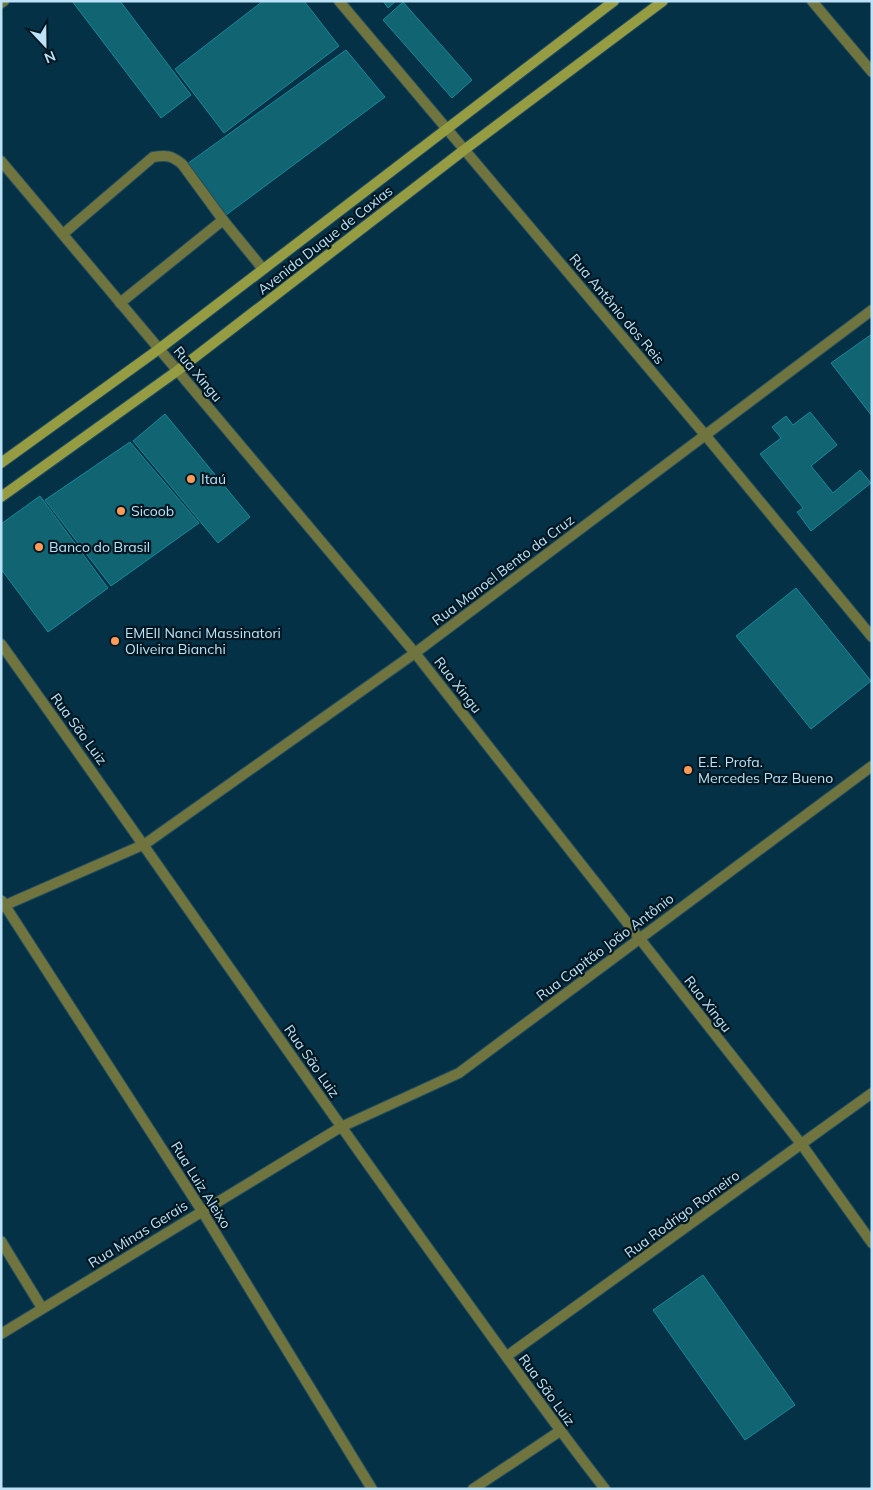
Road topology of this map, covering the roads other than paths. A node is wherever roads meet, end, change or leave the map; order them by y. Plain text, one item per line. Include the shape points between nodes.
1 (338, 1) edge
2 (614, 1) edge
3 (663, 1) edge
4 (812, 1) edge
5 (872, 72) edge
6 (447, 128) junction
7 (464, 150) junction
8 (1, 160) edge
9 (222, 220) junction
10 (63, 234) junction
11 (263, 269) junction
12 (120, 302) junction
13 (872, 310) edge
14 (159, 349) junction
15 (177, 371) junction
16 (706, 436) junction
17 (1, 463) edge
18 (1, 497) edge
19 (872, 637) edge
20 (1, 644) edge
21 (415, 652) junction
22 (872, 766) edge
23 (145, 844) junction
24 (2, 904) edge
25 (639, 938) junction
26 (872, 1093) edge
27 (341, 1127) junction
28 (802, 1145) junction
29 (202, 1211) junction
30 (1, 1241) edge
31 (872, 1243) edge
32 (42, 1308) junction
33 (1, 1334) edge
34 (506, 1356) junction
35 (560, 1431) junction
36 (372, 1489) edge
37 (473, 1489) edge
38 (605, 1489) edge

1 - 6 street, Rua Antônio dos Reis
2 - 6 main road, Avenida Duque de Caxias
3 - 7 main road, Avenida Duque de Caxias
4 - 5 street
6 - 7 street, Rua Antônio dos Reis
6 - 11 main road, Avenida Duque de Caxias
7 - 15 main road, Avenida Duque de Caxias
7 - 16 street, Rua Antônio dos Reis
8 - 10 street, Rua Xingu
9 - 10 street via 182,164 173,156 166,155 153,157
9 - 11 street
9 - 12 street
10 - 12 street, Rua Xingu
11 - 14 main road, Avenida Duque de Caxias
12 - 14 street, Rua Xingu
13 - 16 street, Rua Manoel Bento da Cruz
14 - 15 street, Rua Xingu
14 - 17 main road, Avenida Duque de Caxias
15 - 18 main road, Avenida Duque de Caxias
15 - 21 street, Rua Xingu
16 - 19 street, Rua Antônio dos Reis
16 - 21 street, Rua Manoel Bento da Cruz
20 - 23 street, Rua São Luiz
21 - 23 street, Rua Manoel Bento da Cruz
21 - 25 street, Rua Xingu
22 - 25 street, Rua Capitão João Antônio
23 - 24 street, Rua Manoel Bento da Cruz
23 - 27 street, Rua São Luiz
24 - 29 street, Rua Luiz Aleixo
25 - 27 street, Rua Capitão João Antônio via 459,1073
25 - 28 street, Rua Xingu
26 - 28 street, Rua Rodrigo Romeiro
27 - 29 street, Rua Minas Gerais
27 - 34 street, Rua São Luiz
28 - 31 street, Rua Xingu
28 - 34 street, Rua Rodrigo Romeiro
29 - 32 street, Rua Minas Gerais
29 - 36 street, Rua Luiz Aleixo
30 - 32 street
32 - 33 street, Rua Minas Gerais
34 - 35 street, Rua São Luiz
35 - 37 street
35 - 38 street, Rua São Luiz

